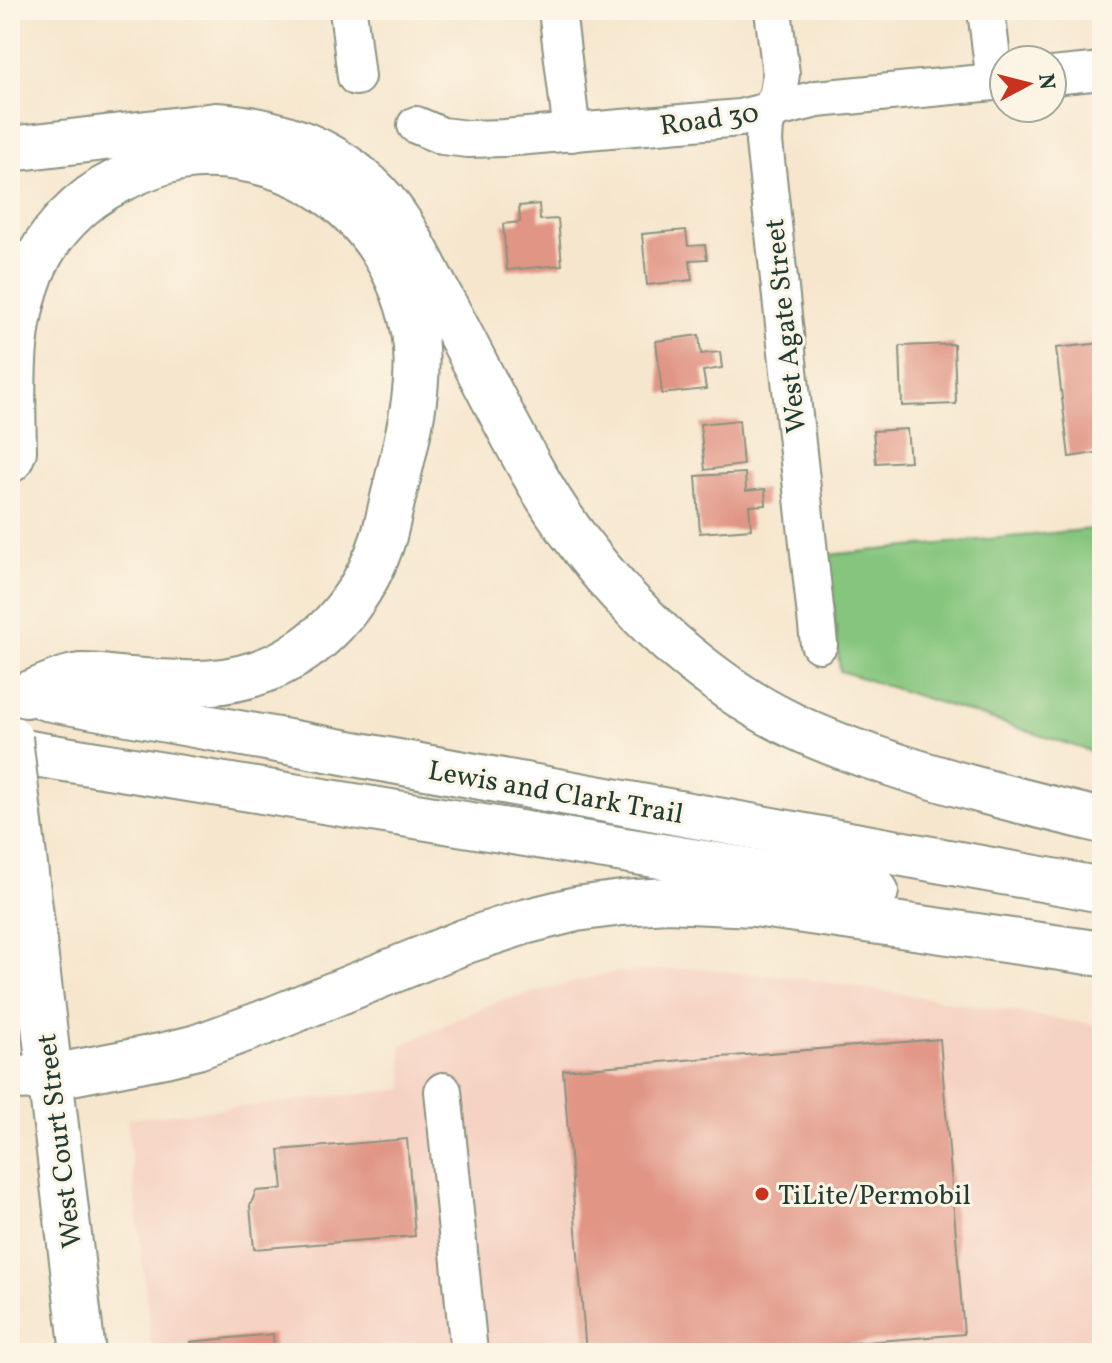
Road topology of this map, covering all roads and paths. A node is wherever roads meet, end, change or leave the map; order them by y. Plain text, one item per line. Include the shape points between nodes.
1 (348, 10) edge
2 (557, 10) edge
3 (773, 10) edge
4 (986, 10) edge
5 (992, 44) edge
6 (1102, 71) edge
7 (1068, 74) edge
8 (356, 77) dead end
9 (988, 83) edge
10 (770, 109) junction
11 (416, 125) dead end
12 (572, 133) junction
13 (10, 149) edge
14 (10, 460) edge
15 (819, 644) dead end
16 (18, 694) edge
17 (10, 738) edge
18 (10, 750) edge
19 (1102, 821) edge
20 (1102, 890) edge
21 (1102, 928) edge
22 (1102, 954) edge
23 (30, 1078) edge
24 (443, 1091) dead end
25 (83, 1353) edge
26 (469, 1353) edge

1 - 8 street
2 - 12 street
3 - 10 street, West Agate Street via 781,74
4 - 5 street
6 - 7 street
9 - 10 street, Road 30 via 817,99
10 - 12 street, Road 30 via 740,118
10 - 15 street, West Agate Street via 764,142
11 - 12 street, Road 30 via 468,139
13 - 19 main road via 216,125 281,135 341,164 390,209 563,521 630,603 669,641 734,692 837,745 912,771
14 - 16 main road via 14,343 32,270 48,242 101,189 180,158 249,158 320,186 374,236 394,269 414,334 414,397 384,536 356,597 338,620 288,659 235,679 200,685 80,676
16 - 20 main road, Lewis and Clark Trail
17 - 23 main road, West Court Street, bridge via 21,832
18 - 21 main road, Lewis and Clark Trail
22 - 23 main road via 755,904 622,903 576,909 466,941 197,1047
23 - 25 main road, West Court Street
24 - 26 street

